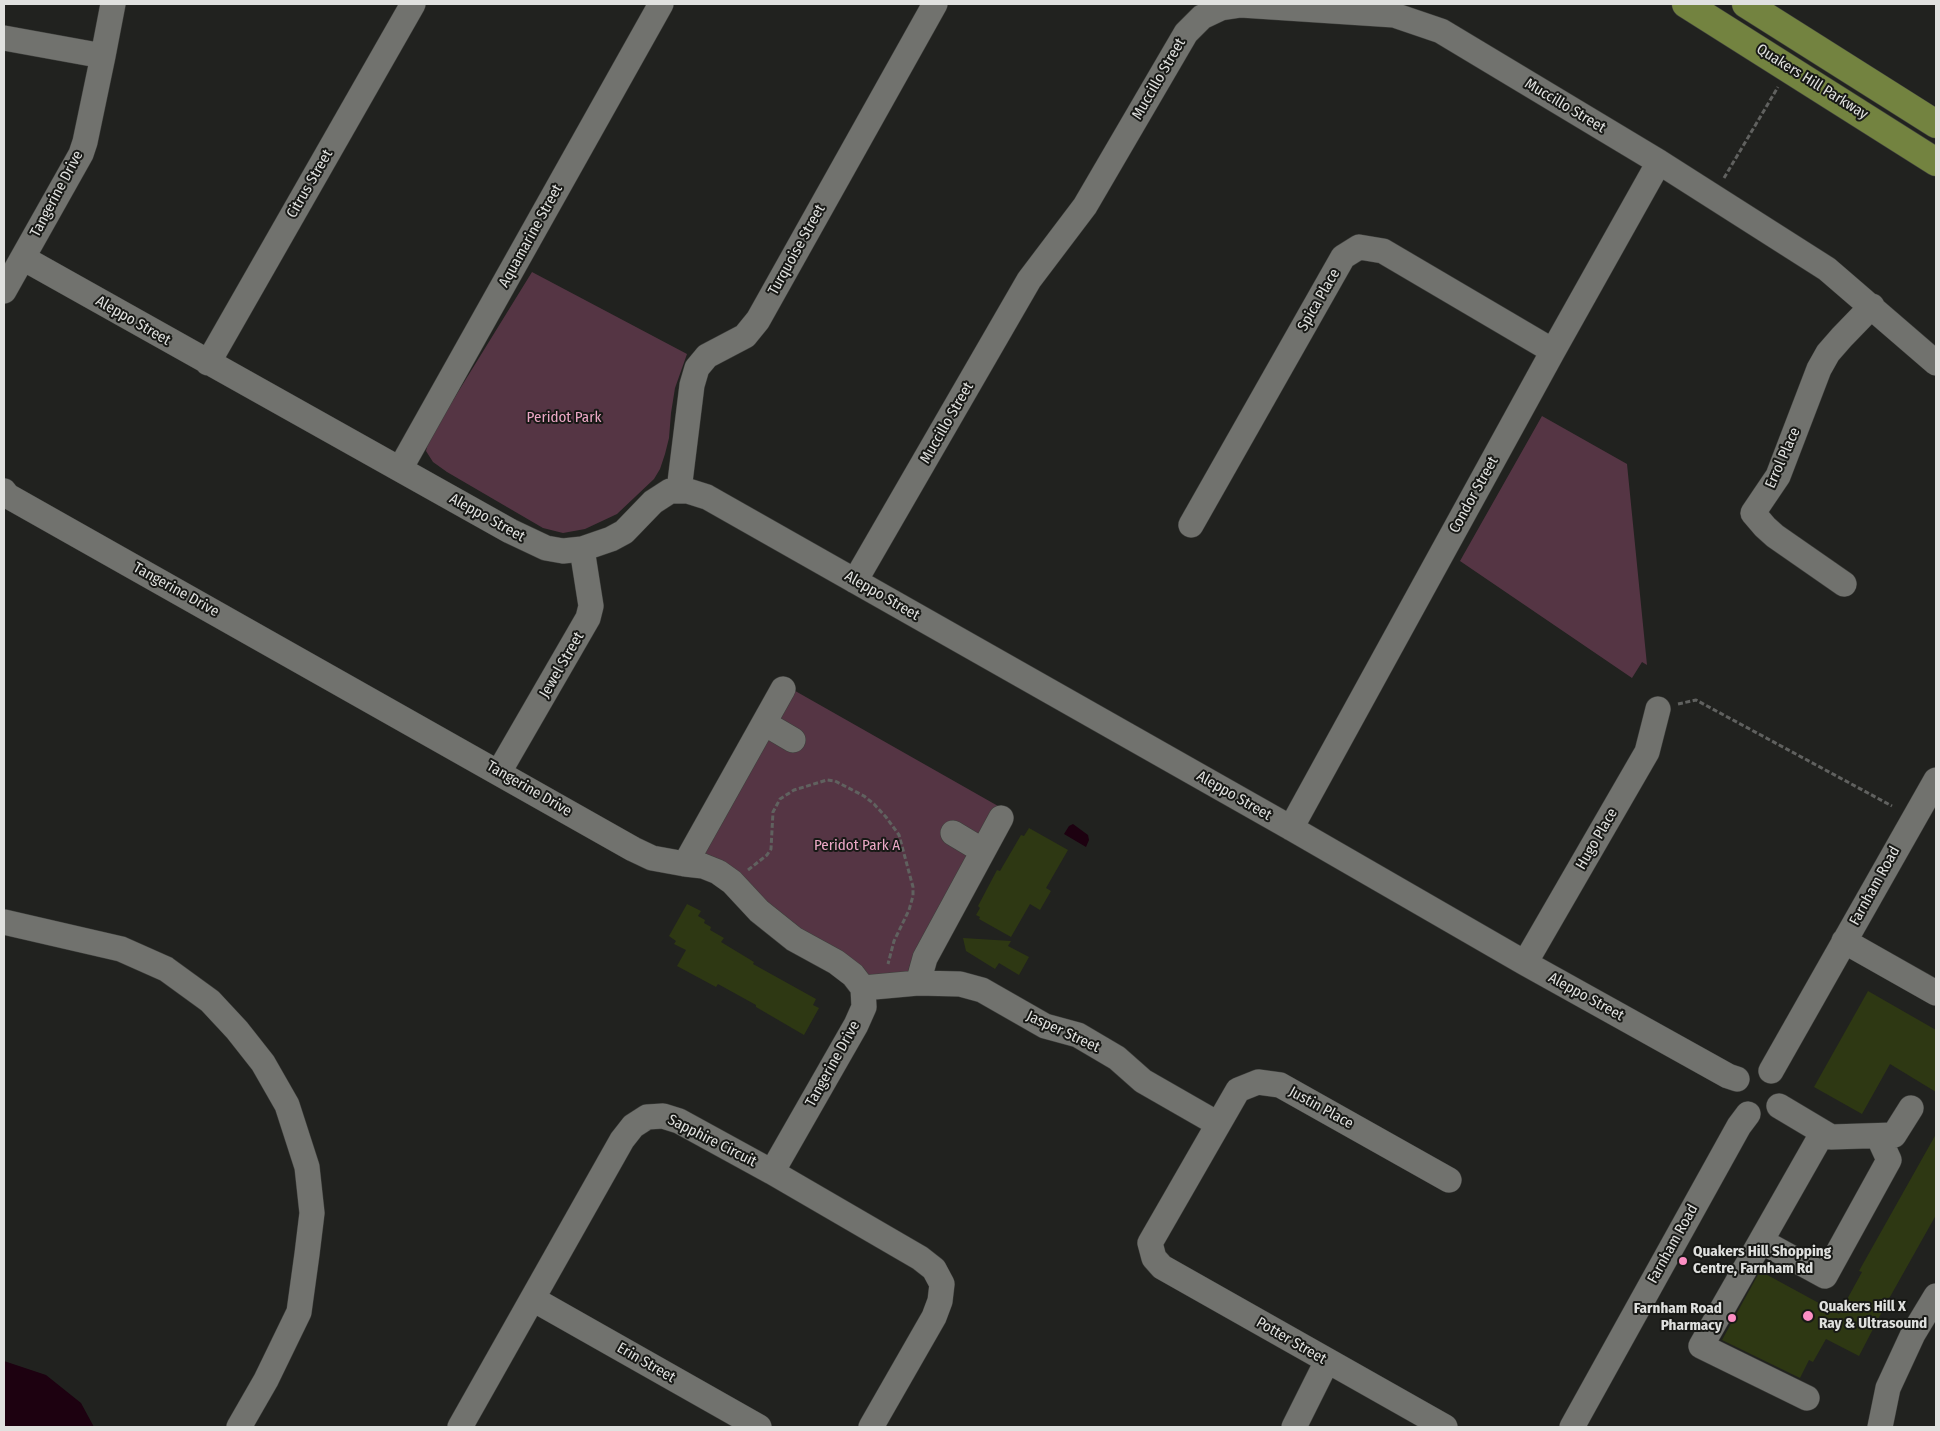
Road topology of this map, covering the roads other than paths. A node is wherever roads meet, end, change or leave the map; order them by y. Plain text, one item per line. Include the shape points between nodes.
1 (113, 4) edge
2 (413, 4) edge
3 (661, 4) edge
4 (935, 4) edge
5 (1686, 4) edge
6 (1761, 8) edge
7 (4, 38) edge
8 (1750, 43) junction
9 (104, 56) junction
10 (1936, 124) edge
11 (1659, 162) junction
12 (1936, 162) edge
13 (23, 258) junction
14 (4, 291) edge
15 (1872, 306) junction
16 (1553, 350) junction
17 (208, 363) junction
18 (1936, 363) edge
19 (400, 469) junction
20 (679, 490) junction
21 (4, 491) edge
22 (1190, 525) dead end
23 (582, 549) junction
24 (856, 581) junction
25 (1844, 584) dead end
26 (783, 689) dead end
27 (1658, 709) road end
28 (764, 723) junction
29 (793, 740) dead end
30 (499, 772) junction
31 (1936, 780) edge
32 (1001, 818) dead end
33 (1291, 828) junction
34 (953, 833) dead end
35 (984, 851) junction
36 (685, 864) junction
37 (4, 922) edge
38 (1844, 941) junction
39 (1525, 964) junction
40 (918, 983) junction
41 (873, 987) junction
42 (1936, 992) edge
43 (1771, 1071) junction
44 (1737, 1079) junction
45 (1779, 1106) junction
46 (1911, 1108) dead end
47 (1748, 1114) junction
48 (1218, 1124) junction
49 (1823, 1132) junction
50 (1878, 1136) junction
51 (772, 1172) junction
52 (1450, 1180) dead end
53 (1761, 1240) junction
54 (1150, 1243) joint
55 (1936, 1296) edge
56 (533, 1299) junction
57 (1327, 1361) junction
58 (1807, 1398) dead end
59 (239, 1427) edge
60 (460, 1427) edge
61 (759, 1427) edge
62 (871, 1427) edge
63 (1294, 1427) edge
64 (1445, 1427) edge
65 (1572, 1427) edge
66 (1880, 1427) edge

1 - 9 street, Tangerine Drive
2 - 17 street, Citrus Street
3 - 19 street, Aquamarine Street
4 - 20 street, Turquoise Street via 758,320 745,336 706,356 697,368 692,384
5 - 8 main road, Quakers Hill Parkway
6 - 8 street
6 - 10 main road, Quakers Hill Parkway
7 - 9 street
8 - 12 main road, Quakers Hill Parkway
9 - 13 street, Tangerine Drive via 81,154
11 - 15 street, Muccillo Street via 1827,269
11 - 16 street, Condor Street
11 - 24 street, Muccillo Street via 1441,31 1394,15 1241,5 1221,8 1202,17 1186,33 1085,206 1029,280
13 - 14 street, Tangerine Drive
13 - 17 street, Aleppo Street
15 - 18 street, Muccillo Street
15 - 25 street, Errol Place via 1842,336 1819,368 1778,476 1753,513 1775,536
16 - 22 street, Spica Place via 1384,251 1359,247 1343,258
16 - 33 street, Condor Street
17 - 19 street, Aleppo Street
19 - 23 street, Aleppo Street via 526,540 563,551
20 - 23 street, Aleppo Street via 661,495 624,532
20 - 24 street, Aleppo Street via 707,497
21 - 30 street, Tangerine Drive
23 - 30 street, Jewel Street via 591,606 588,618
24 - 33 street, Aleppo Street
26 - 28 street
27 - 39 street, Hugo Place via 1647,752
28 - 29 street
28 - 36 street
30 - 36 street, Tangerine Drive via 633,849 652,858
31 - 38 street, Farnham Road
32 - 35 street
33 - 39 street, Aleppo Street
34 - 35 street
35 - 40 street via 925,958
36 - 41 street, Tangerine Drive via 718,872 794,939
37 - 59 street via 121,949 166,969 210,1001 237,1030 286,1105 307,1167 312,1213 299,1312
38 - 42 street
38 - 43 street, Farnham Road
39 - 44 street, Aleppo Street
40 - 41 street, Jasper Street
40 - 48 street, Jasper Street via 960,984 982,990 1045,1026 1078,1035 1117,1058 1143,1081
41 - 51 street, Tangerine Drive via 856,1025
43 - 44 street via 1757,1067
43 - 45 street via 1781,1084
44 - 47 street via 1734,1099
45 - 47 street via 1768,1115
45 - 49 street
46 - 50 street via 1894,1136
47 - 65 street, Farnham Road
48 - 52 street, Justin Place via 1238,1090 1258,1082 1280,1085
48 - 54 street, Justin Place
49 - 50 street via 1831,1137
49 - 53 street
50 - 53 street via 1889,1160 1825,1276
51 - 56 street, Sapphire Circuit via 679,1121 663,1116 647,1118 633,1126 622,1140
51 - 62 street, Sapphire Circuit via 920,1258 934,1269 942,1284 934,1317
53 - 58 street via 1702,1346
54 - 57 street, Potter Street via 1154,1258 1162,1267
55 - 66 street via 1913,1334 1888,1388
56 - 60 street, Sapphire Circuit
56 - 61 street, Erin Street
57 - 63 street
57 - 64 street, Potter Street

